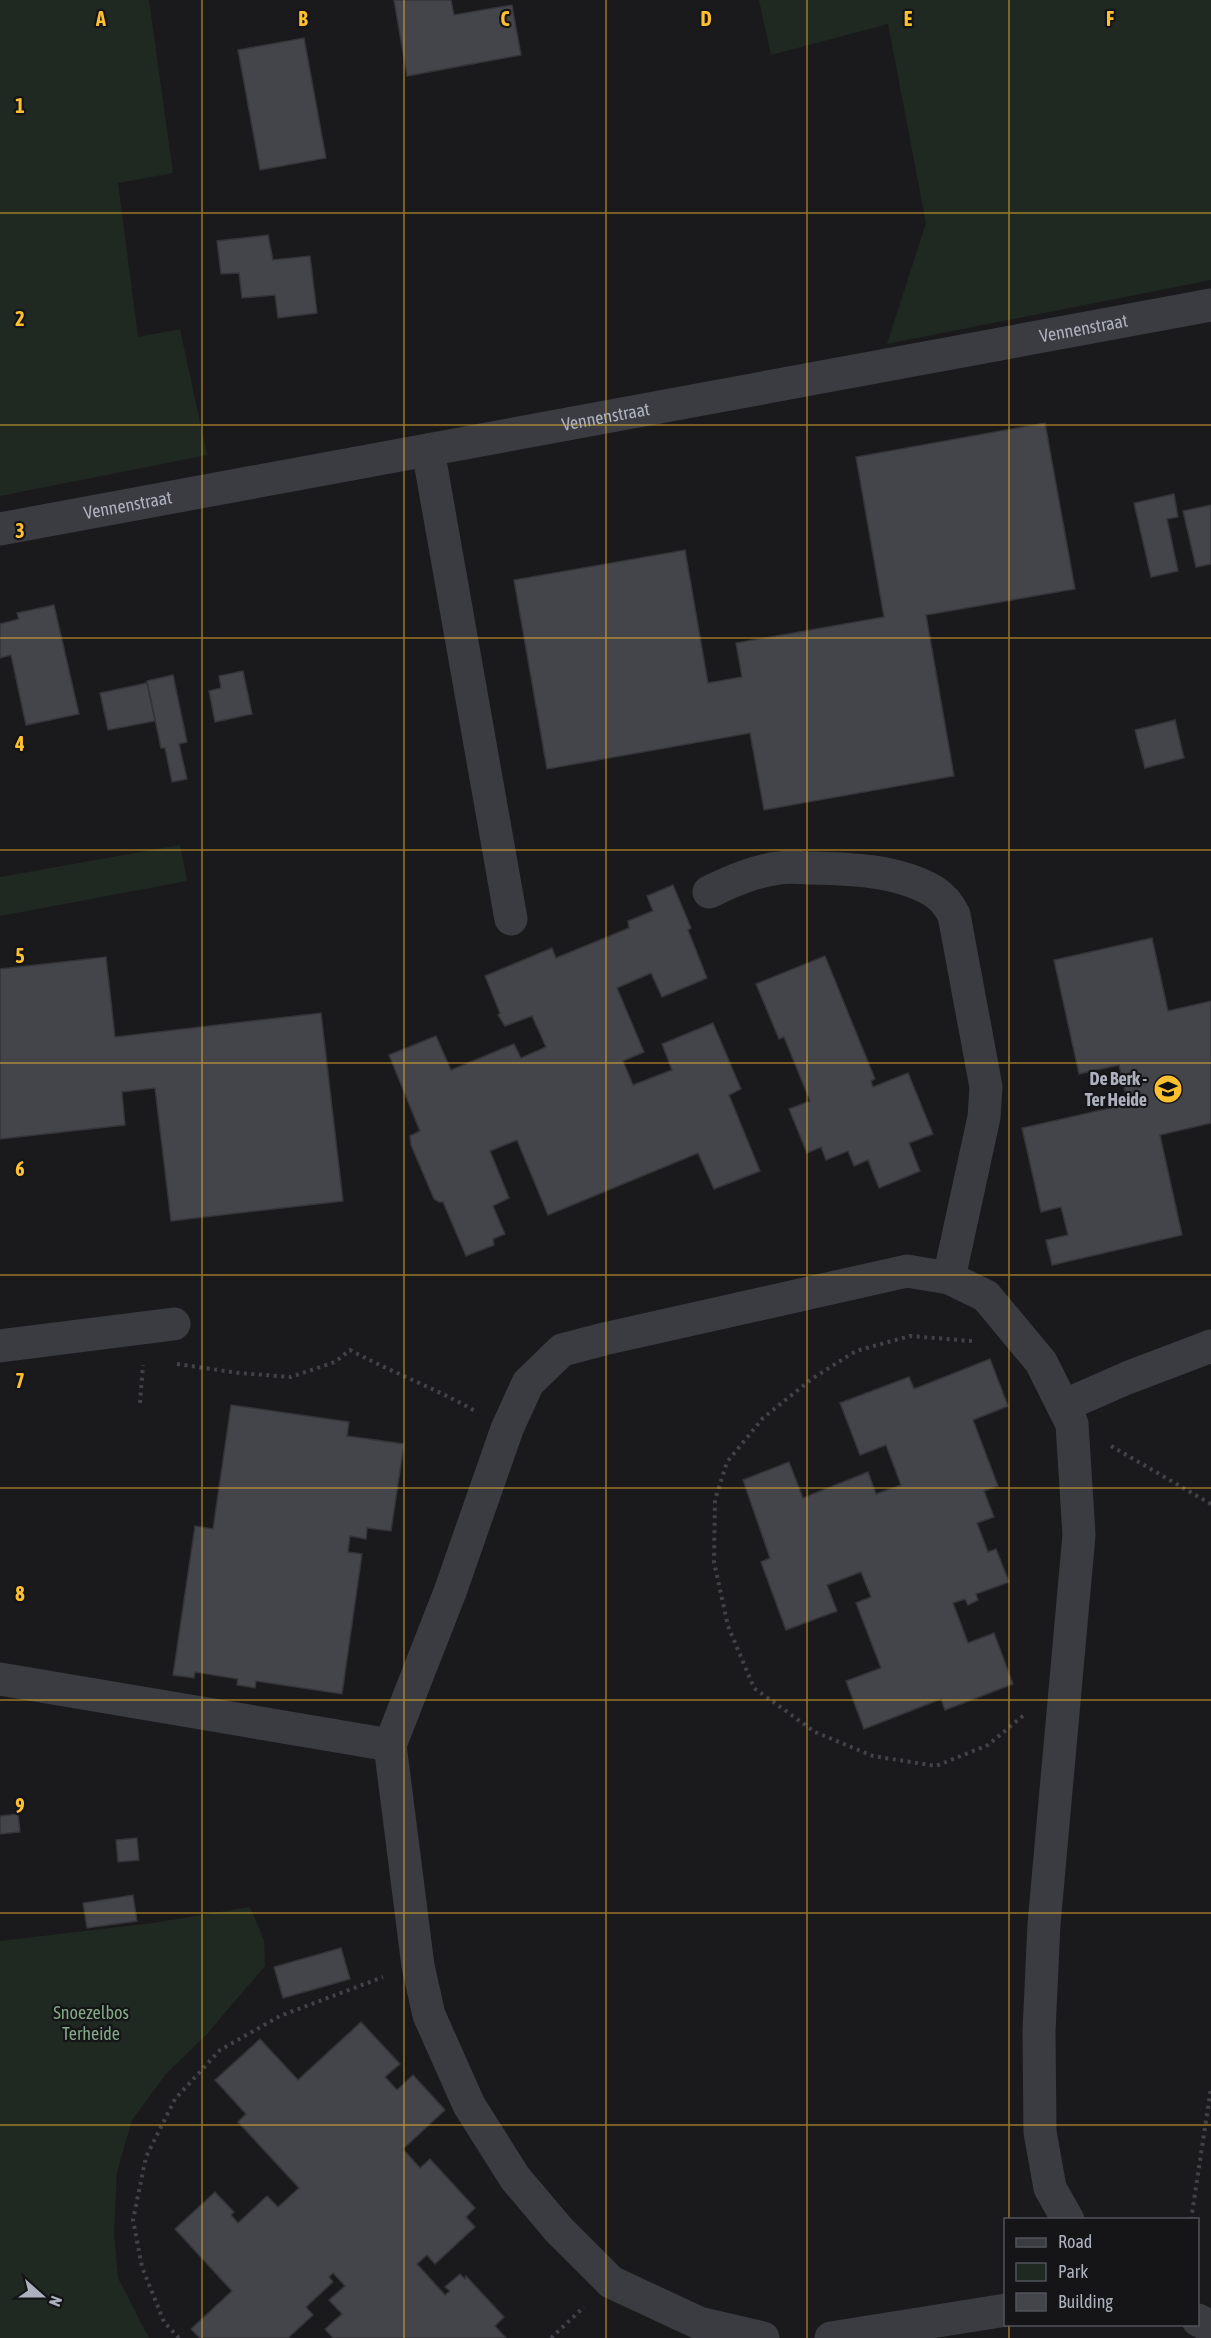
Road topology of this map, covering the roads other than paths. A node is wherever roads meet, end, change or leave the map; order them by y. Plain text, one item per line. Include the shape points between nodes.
1 (1211, 305) edge
2 (428, 450) junction
3 (0, 529) edge
4 (709, 892) dead end
5 (511, 919) dead end
6 (949, 1278) junction
7 (174, 1324) dead end
8 (0, 1346) edge
9 (1211, 1346) edge
10 (1067, 1415) junction
11 (0, 1679) edge
12 (390, 1745) junction
13 (1067, 2218) edge
14 (1004, 2310) edge
15 (763, 2338) edge
16 (831, 2338) edge

1 - 2 street, Vennenstraat
2 - 3 street, Vennenstraat
2 - 5 street
4 - 6 street via 755,872 781,867 846,869 917,883 947,902 954,915 986,1087 984,1117
6 - 10 street via 986,1296 1041,1362
6 - 12 street via 907,1271 562,1350 528,1383 507,1429 450,1592
7 - 8 street
9 - 10 street via 1146,1370
10 - 13 street via 1079,1535 1044,1924 1039,2031 1040,2132 1050,2188
11 - 12 street
12 - 15 street via 418,1966 429,2015 469,2105 515,2178 611,2282 699,2323
14 - 16 street

